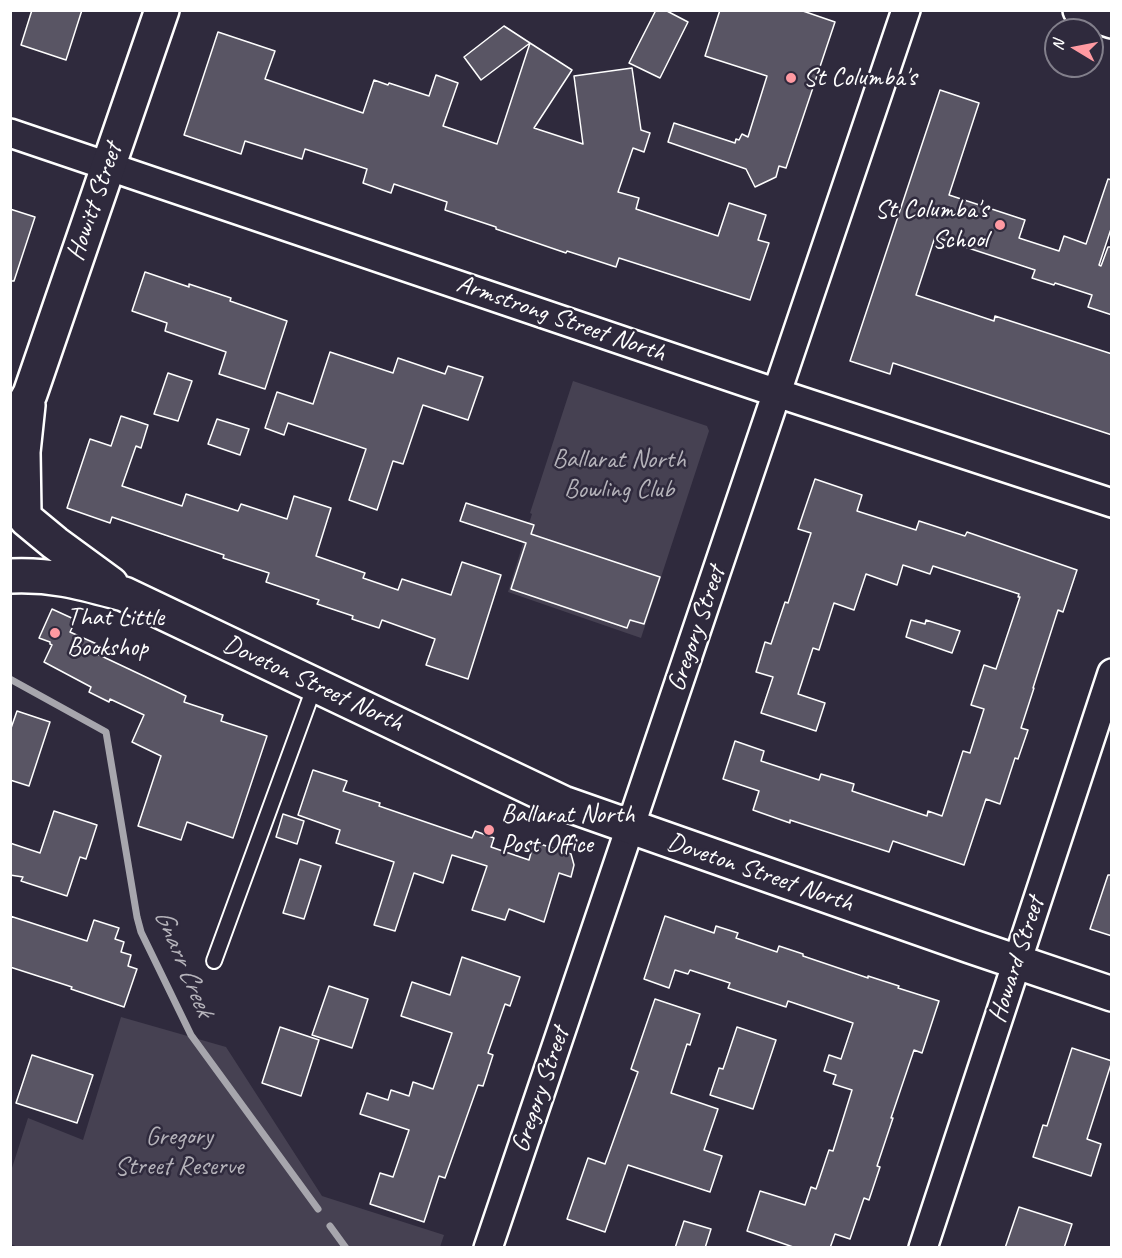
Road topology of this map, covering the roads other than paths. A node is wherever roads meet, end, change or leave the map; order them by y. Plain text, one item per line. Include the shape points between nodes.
1 (162, 10) edge
2 (906, 10) edge
3 (1080, 10) edge
4 (1112, 21) edge
5 (10, 133) edge
6 (108, 166) junction
7 (777, 393) junction
8 (30, 394) junction
9 (10, 429) edge
10 (1112, 503) edge
11 (20, 510) edge
12 (10, 574) edge
13 (124, 594) junction
14 (1112, 673) edge
15 (315, 685) junction
16 (630, 828) junction
17 (214, 961) dead end
18 (1016, 962) junction
19 (1112, 994) edge
20 (488, 1248) edge
21 (923, 1248) edge

1 - 6 main road, Howitt Street
2 - 7 street, Gregory Street
3 - 4 main road
5 - 6 street, Armstrong Street North
6 - 7 street, Armstrong Street North
6 - 8 main road, Howitt Street
7 - 10 street, Armstrong Street North
7 - 16 street, Gregory Street
8 - 9 main road, Howitt Street
8 - 11 main road, Howitt Street
11 - 12 main road, Howitt Street via 29,529 28,545
11 - 13 main road, Doveton Street North via 55,543
12 - 13 main road, Doveton Street North via 62,578
13 - 15 main road, Doveton Street North
14 - 18 street, Howard Street
15 - 16 main road, Doveton Street North via 563,803
15 - 17 lane
16 - 18 main road, Doveton Street North
16 - 20 street, Gregory Street
18 - 19 main road, Doveton Street North
18 - 21 street, Howard Street

